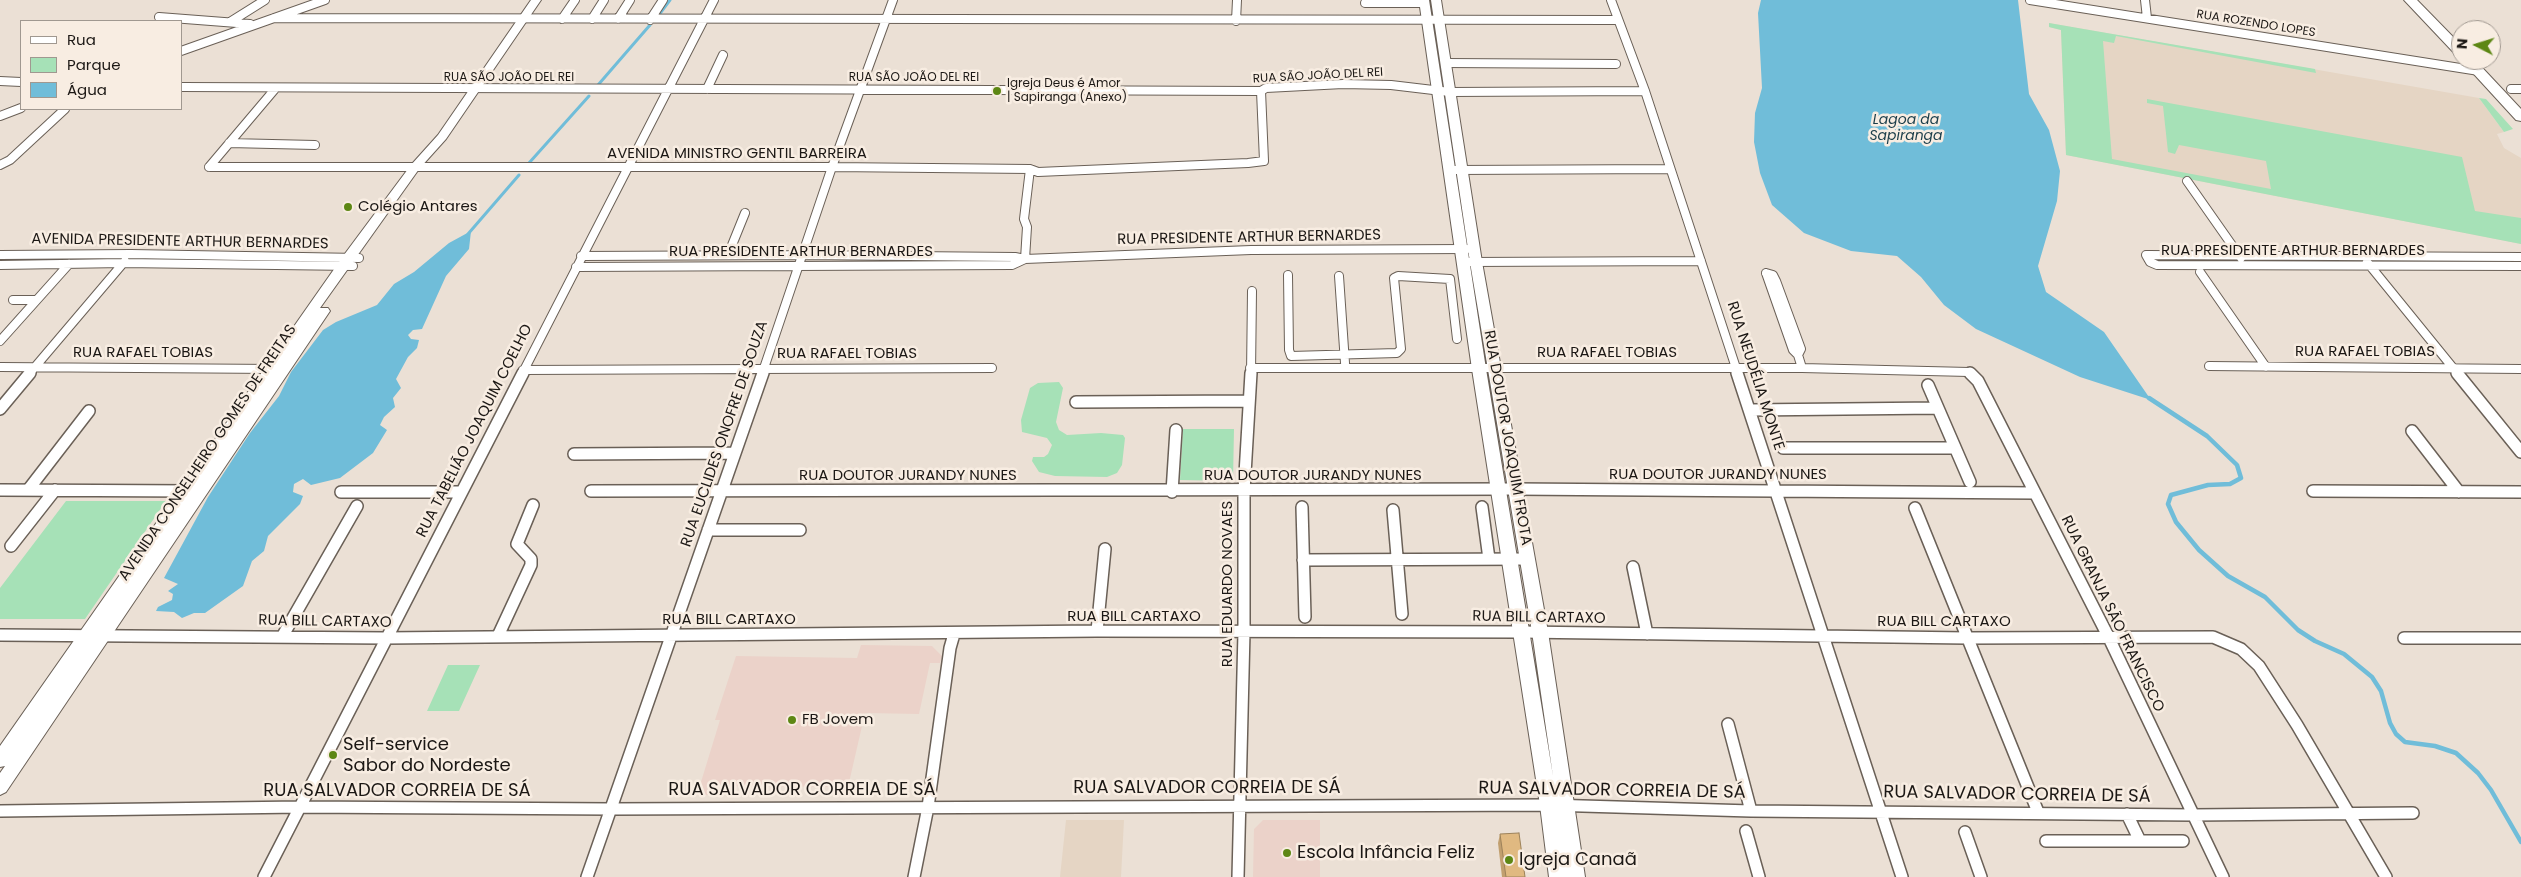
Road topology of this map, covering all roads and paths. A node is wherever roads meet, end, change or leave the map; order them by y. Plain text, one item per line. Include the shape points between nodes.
1 (265, 0) edge
2 (325, 0) edge
3 (536, 0) edge
4 (575, 0) edge
5 (604, 0) edge
6 (630, 0) edge
7 (663, 0) edge
8 (714, 0) edge
9 (893, 0) edge
10 (1237, 0) edge
11 (1611, 0) edge
12 (2030, 0) edge
13 (2145, 0) edge
14 (2410, 0) edge
15 (2424, 0) edge
16 (1428, 1) edge
17 (1365, 3) dead end
18 (159, 18) dead end
19 (274, 18) junction
20 (2147, 18) junction
21 (523, 19) junction
22 (562, 19) junction
23 (592, 19) junction
24 (618, 19) junction
25 (650, 20) junction
26 (704, 20) junction
27 (886, 20) junction
28 (1427, 20) junction
29 (1617, 20) junction
30 (1236, 21) junction
31 (230, 22) junction
32 (1439, 22) junction
33 (255, 24) junction
34 (2451, 28) edge
35 (2451, 42) edge
36 (182, 51) edge
37 (723, 55) dead end
38 (2451, 62) edge
39 (1446, 63) junction
40 (1616, 64) dead end
41 (2483, 70) edge
42 (2486, 70) edge
43 (0, 81) edge
44 (20, 82) edge
45 (182, 87) edge
46 (275, 89) junction
47 (668, 89) junction
48 (707, 89) junction
49 (861, 89) junction
50 (1438, 89) junction
51 (2516, 89) edge
52 (475, 90) junction
53 (1261, 91) junction
54 (1645, 91) junction
55 (1450, 92) junction
56 (2521, 100) edge
57 (20, 108) edge
58 (64, 110) edge
59 (0, 116) edge
60 (2521, 117) edge
61 (229, 143) junction
62 (316, 145) dead end
63 (0, 165) edge
64 (419, 167) junction
65 (832, 167) junction
66 (627, 168) junction
67 (1030, 169) junction
68 (1669, 169) junction
69 (1456, 170) junction
70 (2187, 181) dead end
71 (745, 213) dead end
72 (131, 254) junction
73 (2239, 254) junction
74 (0, 255) edge
75 (728, 255) junction
76 (803, 255) junction
77 (582, 256) junction
78 (1469, 256) junction
79 (2362, 256) junction
80 (2478, 257) junction
81 (2521, 257) edge
82 (1025, 259) junction
83 (1701, 261) junction
84 (351, 262) junction
85 (123, 263) junction
86 (69, 264) junction
87 (0, 265) edge
88 (2246, 265) junction
89 (799, 266) junction
90 (2370, 266) junction
91 (2486, 266) junction
92 (2521, 266) edge
93 (576, 267) junction
94 (2200, 272) dead end
95 (1288, 275) dead end
96 (1339, 276) dead end
97 (1252, 291) dead end
98 (13, 300) dead end
99 (36, 300) junction
100 (0, 328) edge
101 (12, 328) junction
102 (1457, 339) dead end
103 (0, 341) edge
104 (1798, 355) junction
105 (1345, 356) junction
106 (2209, 366) dead end
107 (0, 367) edge
108 (36, 367) junction
109 (2266, 367) junction
110 (2452, 367) junction
111 (992, 368) dead end
112 (1250, 368) junction
113 (1736, 368) junction
114 (1802, 368) junction
115 (2521, 368) edge
116 (279, 369) junction
117 (763, 369) junction
118 (1346, 369) junction
119 (1487, 369) junction
120 (523, 370) junction
121 (1964, 370) joint
122 (1928, 386) dead end
123 (1248, 401) junction
124 (1076, 402) dead end
125 (1938, 408) junction
126 (0, 409) edge
127 (1750, 410) junction
128 (89, 411) dead end
129 (1176, 430) dead end
130 (2412, 431) dead end
131 (1783, 448) dead end
132 (1955, 448) junction
133 (2521, 452) edge
134 (734, 453) junction
135 (574, 454) dead end
136 (1970, 482) dead end
137 (0, 490) edge
138 (28, 490) junction
139 (55, 490) junction
140 (1498, 490) junction
141 (1516, 490) junction
142 (1777, 490) junction
143 (186, 491) junction
144 (591, 491) dead end
145 (722, 491) junction
146 (1244, 491) junction
147 (2313, 491) dead end
148 (201, 492) junction
149 (341, 492) dead end
150 (461, 492) junction
151 (1172, 492) junction
152 (2459, 492) junction
153 (2521, 492) edge
154 (2035, 493) junction
155 (534, 505) dead end
156 (357, 506) dead end
157 (1482, 507) dead end
158 (1302, 508) dead end
159 (1915, 508) dead end
160 (1393, 510) dead end
161 (708, 530) junction
162 (800, 530) dead end
163 (11, 546) dead end
164 (1105, 549) dead end
165 (1397, 559) junction
166 (1489, 559) junction
167 (1510, 559) junction
168 (1528, 559) junction
169 (1304, 560) junction
170 (1633, 567) dead end
171 (1402, 614) dead end
172 (1306, 617) dead end
173 (1097, 631) junction
174 (1244, 632) junction
175 (1522, 632) junction
176 (1540, 632) junction
177 (954, 634) junction
178 (1647, 634) junction
179 (0, 635) edge
180 (87, 635) junction
181 (105, 635) junction
182 (672, 635) junction
183 (498, 636) junction
184 (1822, 636) junction
185 (2108, 636) junction
186 (282, 637) junction
187 (385, 638) junction
188 (1968, 638) junction
189 (2404, 638) dead end
190 (2521, 638) edge
191 (1728, 724) dead end
192 (0, 760) edge
193 (0, 787) edge
194 (1239, 805) junction
195 (1557, 806) junction
196 (301, 807) junction
197 (928, 807) junction
198 (611, 809) junction
199 (0, 811) edge
200 (1752, 811) junction
201 (1880, 811) junction
202 (2038, 812) junction
203 (2348, 812) junction
204 (2413, 813) dead end
205 (2127, 814) junction
206 (2193, 815) junction
207 (1746, 831) dead end
208 (1965, 832) dead end
209 (2046, 841) dead end
210 (2140, 841) junction
211 (2183, 841) dead end
212 (264, 877) edge
213 (587, 877) edge
214 (914, 877) edge
215 (1238, 877) edge
216 (1558, 877) edge
217 (1576, 877) edge
218 (1759, 877) edge
219 (1902, 877) edge
220 (1981, 877) edge
221 (2224, 877) edge
222 (2386, 877) edge

1 - 31 street
2 - 19 street
3 - 21 street, AVENIDA CONSELHEIRO GOMES DE FREITAS
4 - 22 street
5 - 23 street
6 - 24 street
7 - 25 street
8 - 26 street, RUA TABELIÃO JOAQUIM COELHO
9 - 27 street, RUA EUCLIDES ONOFRE DE SOUZA
10 - 30 street
11 - 29 street, RUA NEUDÉLIA MONTE
12 - 20 street, RUA ROZENDO LOPES
13 - 20 street
14 - 35 highway
15 - 34 highway
16 - 17 street
16 - 28 street, RUA DOUTOR JOAQUIM FROTA
16 - 32 street, RUA DOUTOR JOAQUIM FROTA
18 - 31 street
19 - 21 street
19 - 33 street
20 - 38 street, RUA ROZENDO LOPES
21 - 22 street
21 - 52 street, AVENIDA CONSELHEIRO GOMES DE FREITAS
22 - 23 street
23 - 24 street
24 - 25 street
25 - 26 street
26 - 27 street
26 - 47 street, RUA TABELIÃO JOAQUIM COELHO
27 - 30 street
27 - 49 street, RUA EUCLIDES ONOFRE DE SOUZA
28 - 30 street
28 - 32 street
28 - 50 street, RUA DOUTOR JOAQUIM FROTA
29 - 32 street
29 - 54 street, RUA NEUDÉLIA MONTE
31 - 33 street
32 - 39 street, RUA DOUTOR JOAQUIM FROTA
33 - 36 street
37 - 48 street
39 - 40 street
39 - 55 street, RUA DOUTOR JOAQUIM FROTA
41 - 60 highway
42 - 51 highway
43 - 44 street
45 - 46 street, RUA SÃO JOÃO DEL REI
46 - 52 street, RUA SÃO JOÃO DEL REI
46 - 61 street
47 - 48 street, RUA SÃO JOÃO DEL REI
47 - 52 street, RUA SÃO JOÃO DEL REI
47 - 66 street, RUA TABELIÃO JOAQUIM COELHO
48 - 49 street, RUA SÃO JOÃO DEL REI
49 - 53 street, RUA SÃO JOÃO DEL REI
49 - 65 street, RUA EUCLIDES ONOFRE DE SOUZA
50 - 53 street, RUA SÃO JOÃO DEL REI via 1391,84 1343,84 1266,88
50 - 55 street, RUA SÃO JOÃO DEL REI
50 - 69 street, RUA DOUTOR JOAQUIM FROTA
51 - 56 highway
52 - 64 street, AVENIDA CONSELHEIRO GOMES DE FREITAS via 442,137 441,144
53 - 67 street, AVENIDA MINISTRO GENTIL BARREIRA via 1264,160 1038,172
54 - 55 street, RUA SÃO JOÃO DEL REI
54 - 68 street, RUA NEUDÉLIA MONTE
55 - 69 street, RUA DOUTOR JOAQUIM FROTA
57 - 59 street
58 - 63 street via 28,145
61 - 62 street
61 - 64 street, AVENIDA MINISTRO GENTIL BARREIRA via 209,167
64 - 66 street, AVENIDA MINISTRO GENTIL BARREIRA
64 - 84 street, AVENIDA CONSELHEIRO GOMES DE FREITAS
65 - 66 street, AVENIDA MINISTRO GENTIL BARREIRA
65 - 67 street, AVENIDA MINISTRO GENTIL BARREIRA
65 - 76 street, RUA EUCLIDES ONOFRE DE SOUZA
66 - 77 street, RUA TABELIÃO JOAQUIM COELHO
67 - 82 street via 1024,219 1027,227
68 - 69 street
68 - 83 street, RUA NEUDÉLIA MONTE
69 - 78 street, RUA DOUTOR JOAQUIM FROTA
70 - 73 street
71 - 75 street
72 - 74 street, AVENIDA PRESIDENTE ARTHUR BERNARDES
72 - 84 street, AVENIDA PRESIDENTE ARTHUR BERNARDES
72 - 85 street
73 - 79 street, RUA PRESIDENTE ARTHUR BERNARDES
73 - 88 street
73 - 88 street, RUA PRESIDENTE ARTHUR BERNARDES via 2146,255 2157,265
75 - 76 street, RUA PRESIDENTE ARTHUR BERNARDES
75 - 77 street, RUA PRESIDENTE ARTHUR BERNARDES
76 - 82 street, RUA PRESIDENTE ARTHUR BERNARDES via 1015,256
76 - 89 street, RUA EUCLIDES ONOFRE DE SOUZA
77 - 93 street, RUA TABELIÃO JOAQUIM COELHO
78 - 82 street, RUA PRESIDENTE ARTHUR BERNARDES via 1260,250
78 - 83 street, RUA PRESIDENTE ARTHUR BERNARDES
78 - 119 street, RUA DOUTOR JOAQUIM FROTA
79 - 80 street, RUA PRESIDENTE ARTHUR BERNARDES
79 - 90 street
80 - 81 street, RUA PRESIDENTE ARTHUR BERNARDES
80 - 91 street
82 - 89 street, RUA PRESIDENTE ARTHUR BERNARDES via 1012,264
83 - 113 street, RUA NEUDÉLIA MONTE
84 - 85 street, AVENIDA PRESIDENTE ARTHUR BERNARDES
84 - 116 street, AVENIDA CONSELHEIRO GOMES DE FREITAS
85 - 86 street, AVENIDA PRESIDENTE ARTHUR BERNARDES
85 - 108 street
86 - 87 street, AVENIDA PRESIDENTE ARTHUR BERNARDES
86 - 99 street
88 - 90 street, RUA PRESIDENTE ARTHUR BERNARDES
89 - 93 street, RUA PRESIDENTE ARTHUR BERNARDES
89 - 117 street, RUA EUCLIDES ONOFRE DE SOUZA
90 - 91 street, RUA PRESIDENTE ARTHUR BERNARDES
90 - 110 street
91 - 92 street, RUA PRESIDENTE ARTHUR BERNARDES
93 - 120 street, RUA TABELIÃO JOAQUIM COELHO
94 - 109 street
95 - 105 street via 1290,355
96 - 105 street
97 - 112 street, RUA EDUARDO NOVAES
98 - 99 street
99 - 101 street
100 - 101 street
101 - 103 street
102 - 105 street via 1450,279 1398,276 1394,278 1401,349 1393,354
104 - 104 street via 1801,349 1776,281 1773,275 1766,274 1792,350
104 - 114 street
105 - 118 street
106 - 109 street, RUA RAFAEL TOBIAS
107 - 108 street, RUA RAFAEL TOBIAS
108 - 116 street, RUA RAFAEL TOBIAS
108 - 126 street
109 - 110 street, RUA RAFAEL TOBIAS
110 - 115 street, RUA RAFAEL TOBIAS
110 - 133 street
111 - 117 street, RUA RAFAEL TOBIAS
112 - 118 street, RUA RAFAEL TOBIAS
112 - 123 street, RUA EDUARDO NOVAES
113 - 114 street, RUA RAFAEL TOBIAS
113 - 119 street, RUA RAFAEL TOBIAS
113 - 127 street, RUA NEUDÉLIA MONTE
114 - 121 street, RUA RAFAEL TOBIAS
116 - 143 street, AVENIDA CONSELHEIRO GOMES DE FREITAS
116 - 148 street, AVENIDA CONSELHEIRO GOMES DE FREITAS
117 - 120 street, RUA RAFAEL TOBIAS
117 - 134 street, RUA EUCLIDES ONOFRE DE SOUZA
118 - 119 street, RUA RAFAEL TOBIAS
119 - 140 street, RUA DOUTOR JOAQUIM FROTA
119 - 141 street, RUA DOUTOR JOAQUIM FROTA
120 - 150 street, RUA TABELIÃO JOAQUIM COELHO
121 - 154 street, RUA GRANJA SÃO FRANCISCO via 1978,381
122 - 125 street
123 - 124 street
123 - 146 street, RUA EDUARDO NOVAES
125 - 127 street
125 - 132 street
127 - 142 street, RUA NEUDÉLIA MONTE
128 - 138 street
129 - 151 street
130 - 152 street
131 - 132 street
132 - 136 street
134 - 135 street
134 - 145 street, RUA EUCLIDES ONOFRE DE SOUZA
137 - 138 street
138 - 139 street
139 - 143 street
139 - 163 street
140 - 141 street, RUA DOUTOR JURANDY NUNES
140 - 146 street, RUA DOUTOR JURANDY NUNES
140 - 167 street, RUA DOUTOR JOAQUIM FROTA
141 - 142 street, RUA DOUTOR JURANDY NUNES
141 - 168 street, RUA DOUTOR JOAQUIM FROTA
142 - 154 street, RUA DOUTOR JURANDY NUNES
142 - 184 street, RUA NEUDÉLIA MONTE
143 - 148 street
143 - 180 street, AVENIDA CONSELHEIRO GOMES DE FREITAS
144 - 145 street, RUA DOUTOR JURANDY NUNES
145 - 151 street, RUA DOUTOR JURANDY NUNES
145 - 161 street, RUA EUCLIDES ONOFRE DE SOUZA
146 - 151 street, RUA DOUTOR JURANDY NUNES
146 - 174 street, RUA EDUARDO NOVAES
147 - 152 street
148 - 181 street, AVENIDA CONSELHEIRO GOMES DE FREITAS
149 - 150 street
150 - 187 street, RUA TABELIÃO JOAQUIM COELHO
152 - 153 street
154 - 185 street, RUA GRANJA SÃO FRANCISCO
155 - 183 street via 517,544 531,559 531,564
156 - 186 street
157 - 166 street
158 - 169 street
159 - 188 street
160 - 165 street
161 - 162 street
161 - 182 street, RUA EUCLIDES ONOFRE DE SOUZA
164 - 173 street
165 - 166 street
165 - 169 street
165 - 171 street
166 - 167 street
167 - 168 street
167 - 175 street, RUA DOUTOR JOAQUIM FROTA
168 - 176 street, RUA DOUTOR JOAQUIM FROTA
169 - 172 street
170 - 178 street
173 - 174 street, RUA BILL CARTAXO
173 - 177 street, RUA BILL CARTAXO
174 - 175 street, RUA BILL CARTAXO
174 - 194 street, RUA EDUARDO NOVAES
175 - 176 street, RUA BILL CARTAXO
175 - 195 street, RUA DOUTOR JOAQUIM FROTA
176 - 178 street, RUA BILL CARTAXO
176 - 195 street, RUA DOUTOR JOAQUIM FROTA
177 - 182 street, RUA BILL CARTAXO
177 - 197 street
178 - 184 street, RUA BILL CARTAXO
179 - 180 street, RUA BILL CARTAXO
180 - 181 street, RUA BILL CARTAXO
180 - 192 street, AVENIDA CONSELHEIRO GOMES DE FREITAS
181 - 186 street, RUA BILL CARTAXO
181 - 193 street, AVENIDA CONSELHEIRO GOMES DE FREITAS
182 - 183 street, RUA BILL CARTAXO
182 - 198 street, RUA EUCLIDES ONOFRE DE SOUZA
183 - 187 street, RUA BILL CARTAXO
184 - 188 street, RUA BILL CARTAXO
184 - 201 street, RUA NEUDÉLIA MONTE
185 - 188 street, RUA BILL CARTAXO
185 - 203 street, RUA BILL CARTAXO via 2213,637 2241,649 2259,666
185 - 206 street, RUA GRANJA SÃO FRANCISCO
186 - 187 street, RUA BILL CARTAXO
187 - 196 street, RUA TABELIÃO JOAQUIM COELHO
188 - 202 street
189 - 190 street
191 - 200 street
194 - 195 street, RUA SALVADOR CORREIA DE SÁ
194 - 197 street, RUA SALVADOR CORREIA DE SÁ
194 - 215 street, RUA EDUARDO NOVAES
195 - 200 street, RUA SALVADOR CORREIA DE SÁ
195 - 216 street, RUA DOUTOR JOAQUIM FROTA
195 - 217 street, RUA DOUTOR JOAQUIM FROTA
196 - 198 street, RUA SALVADOR CORREIA DE SÁ
196 - 199 street, RUA SALVADOR CORREIA DE SÁ
196 - 212 street, RUA TABELIÃO JOAQUIM COELHO
197 - 198 street, RUA SALVADOR CORREIA DE SÁ
197 - 214 street
198 - 213 street, RUA EUCLIDES ONOFRE DE SOUZA
200 - 201 street, RUA SALVADOR CORREIA DE SÁ
201 - 202 street, RUA SALVADOR CORREIA DE SÁ
201 - 219 street, RUA NEUDÉLIA MONTE
202 - 205 street, RUA SALVADOR CORREIA DE SÁ
203 - 204 street, RUA SALVADOR CORREIA DE SÁ
203 - 206 street, RUA SALVADOR CORREIA DE SÁ
203 - 222 street, RUA BILL CARTAXO
205 - 206 street, RUA SALVADOR CORREIA DE SÁ
205 - 210 street
206 - 221 street, RUA GRANJA SÃO FRANCISCO
207 - 218 street
208 - 220 street
209 - 210 street
210 - 211 street

